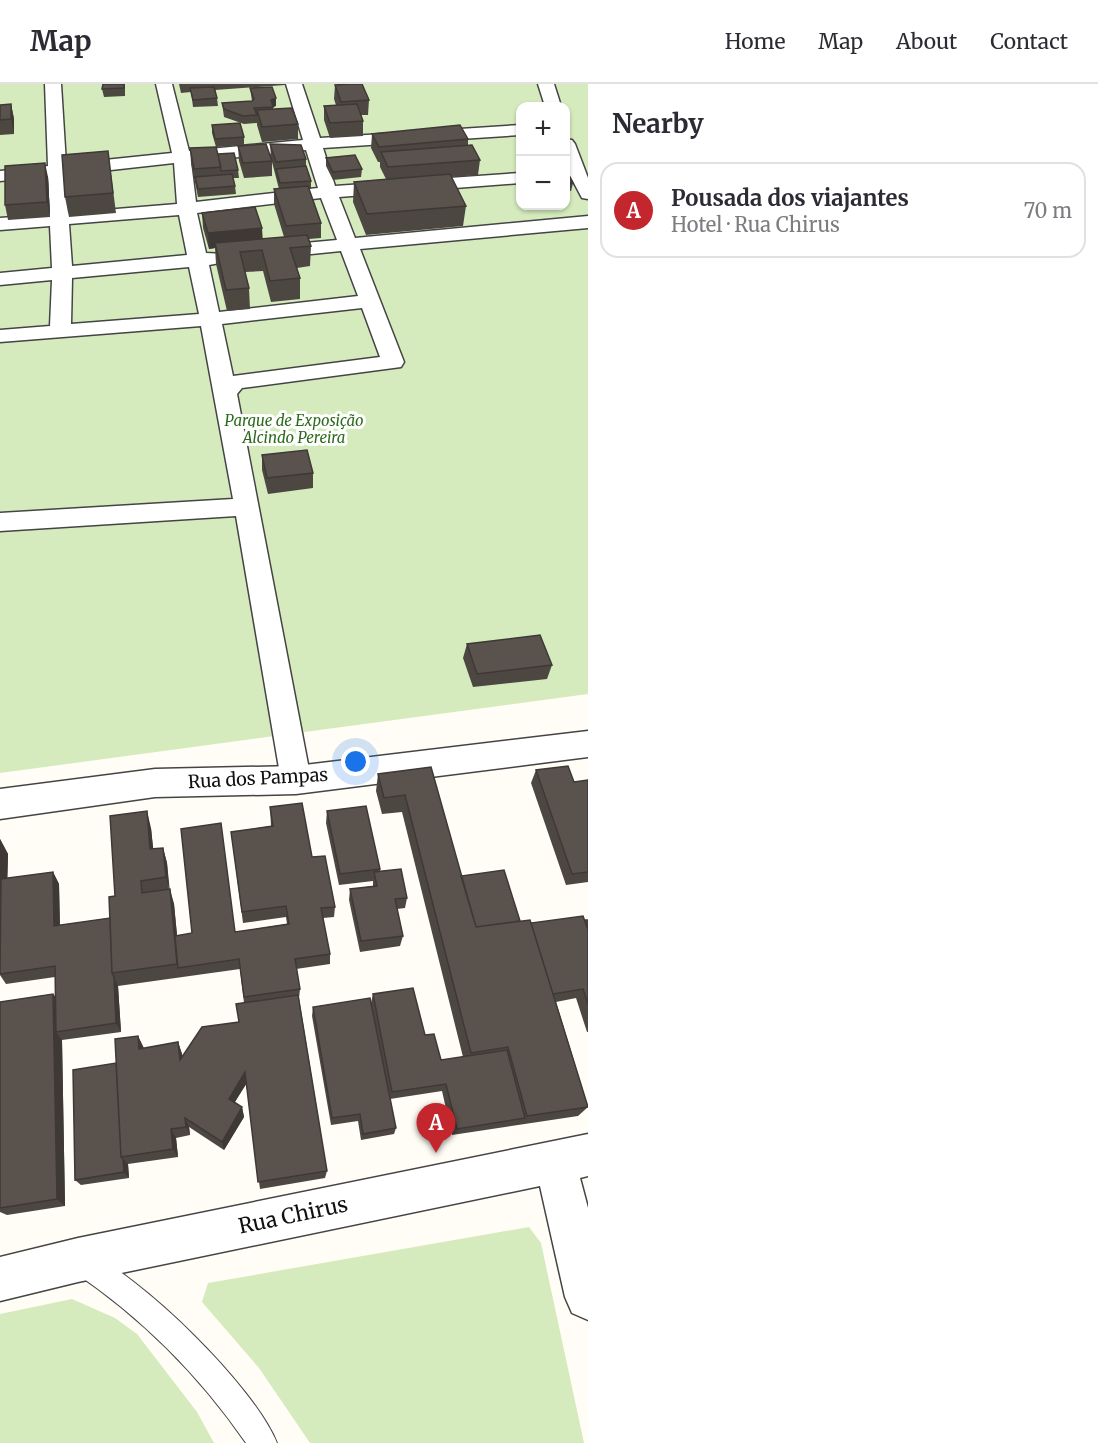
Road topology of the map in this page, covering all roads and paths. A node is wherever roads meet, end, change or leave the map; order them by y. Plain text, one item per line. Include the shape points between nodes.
1 (53, 84) edge
2 (164, 84) edge
3 (294, 84) edge
4 (546, 84) edge
5 (552, 102) edge
6 (516, 130) edge
7 (312, 144) junction
8 (568, 156) edge
9 (182, 159) junction
10 (56, 171) junction
11 (571, 174) edge
12 (0, 176) edge
13 (516, 178) edge
14 (328, 192) junction
15 (588, 194) edge
16 (187, 209) junction
17 (60, 220) junction
18 (588, 222) edge
19 (0, 224) edge
20 (349, 244) junction
21 (255, 254) edge
22 (232, 256) edge
23 (197, 260) junction
24 (62, 273) junction
25 (0, 279) edge
26 (370, 301) junction
27 (210, 319) junction
28 (60, 331) junction
29 (0, 336) edge
30 (226, 394) junction
31 (247, 507) junction
32 (0, 522) edge
33 (588, 744) edge
34 (296, 780) junction
35 (0, 804) edge
36 (571, 1158) edge
37 (78, 1260) junction
38 (0, 1279) edge
39 (588, 1297) edge
40 (263, 1443) edge

1 - 10 street
2 - 9 street
3 - 7 street
4 - 5 street
6 - 7 street
7 - 9 street
7 - 14 street
8 - 11 street
9 - 10 street
9 - 16 street
10 - 12 street
10 - 17 street
11 - 15 street
13 - 14 street
14 - 16 street
14 - 20 street
16 - 17 street
16 - 23 street
17 - 19 street
17 - 24 street
18 - 20 street
20 - 21 street
20 - 26 street
22 - 23 street
23 - 24 street
23 - 27 street
24 - 25 street
24 - 28 street
26 - 27 street
26 - 30 street via 393,363 235,382
27 - 28 street
27 - 30 street
28 - 29 street
30 - 31 street
31 - 32 street
31 - 34 street
33 - 34 street, Rua dos Pampas
34 - 35 street, Rua dos Pampas via 155,783
36 - 37 street, Rua Chirus
36 - 39 street
37 - 38 street, Rua Chirus
37 - 40 lane via 116,1283 172,1333 240,1408

